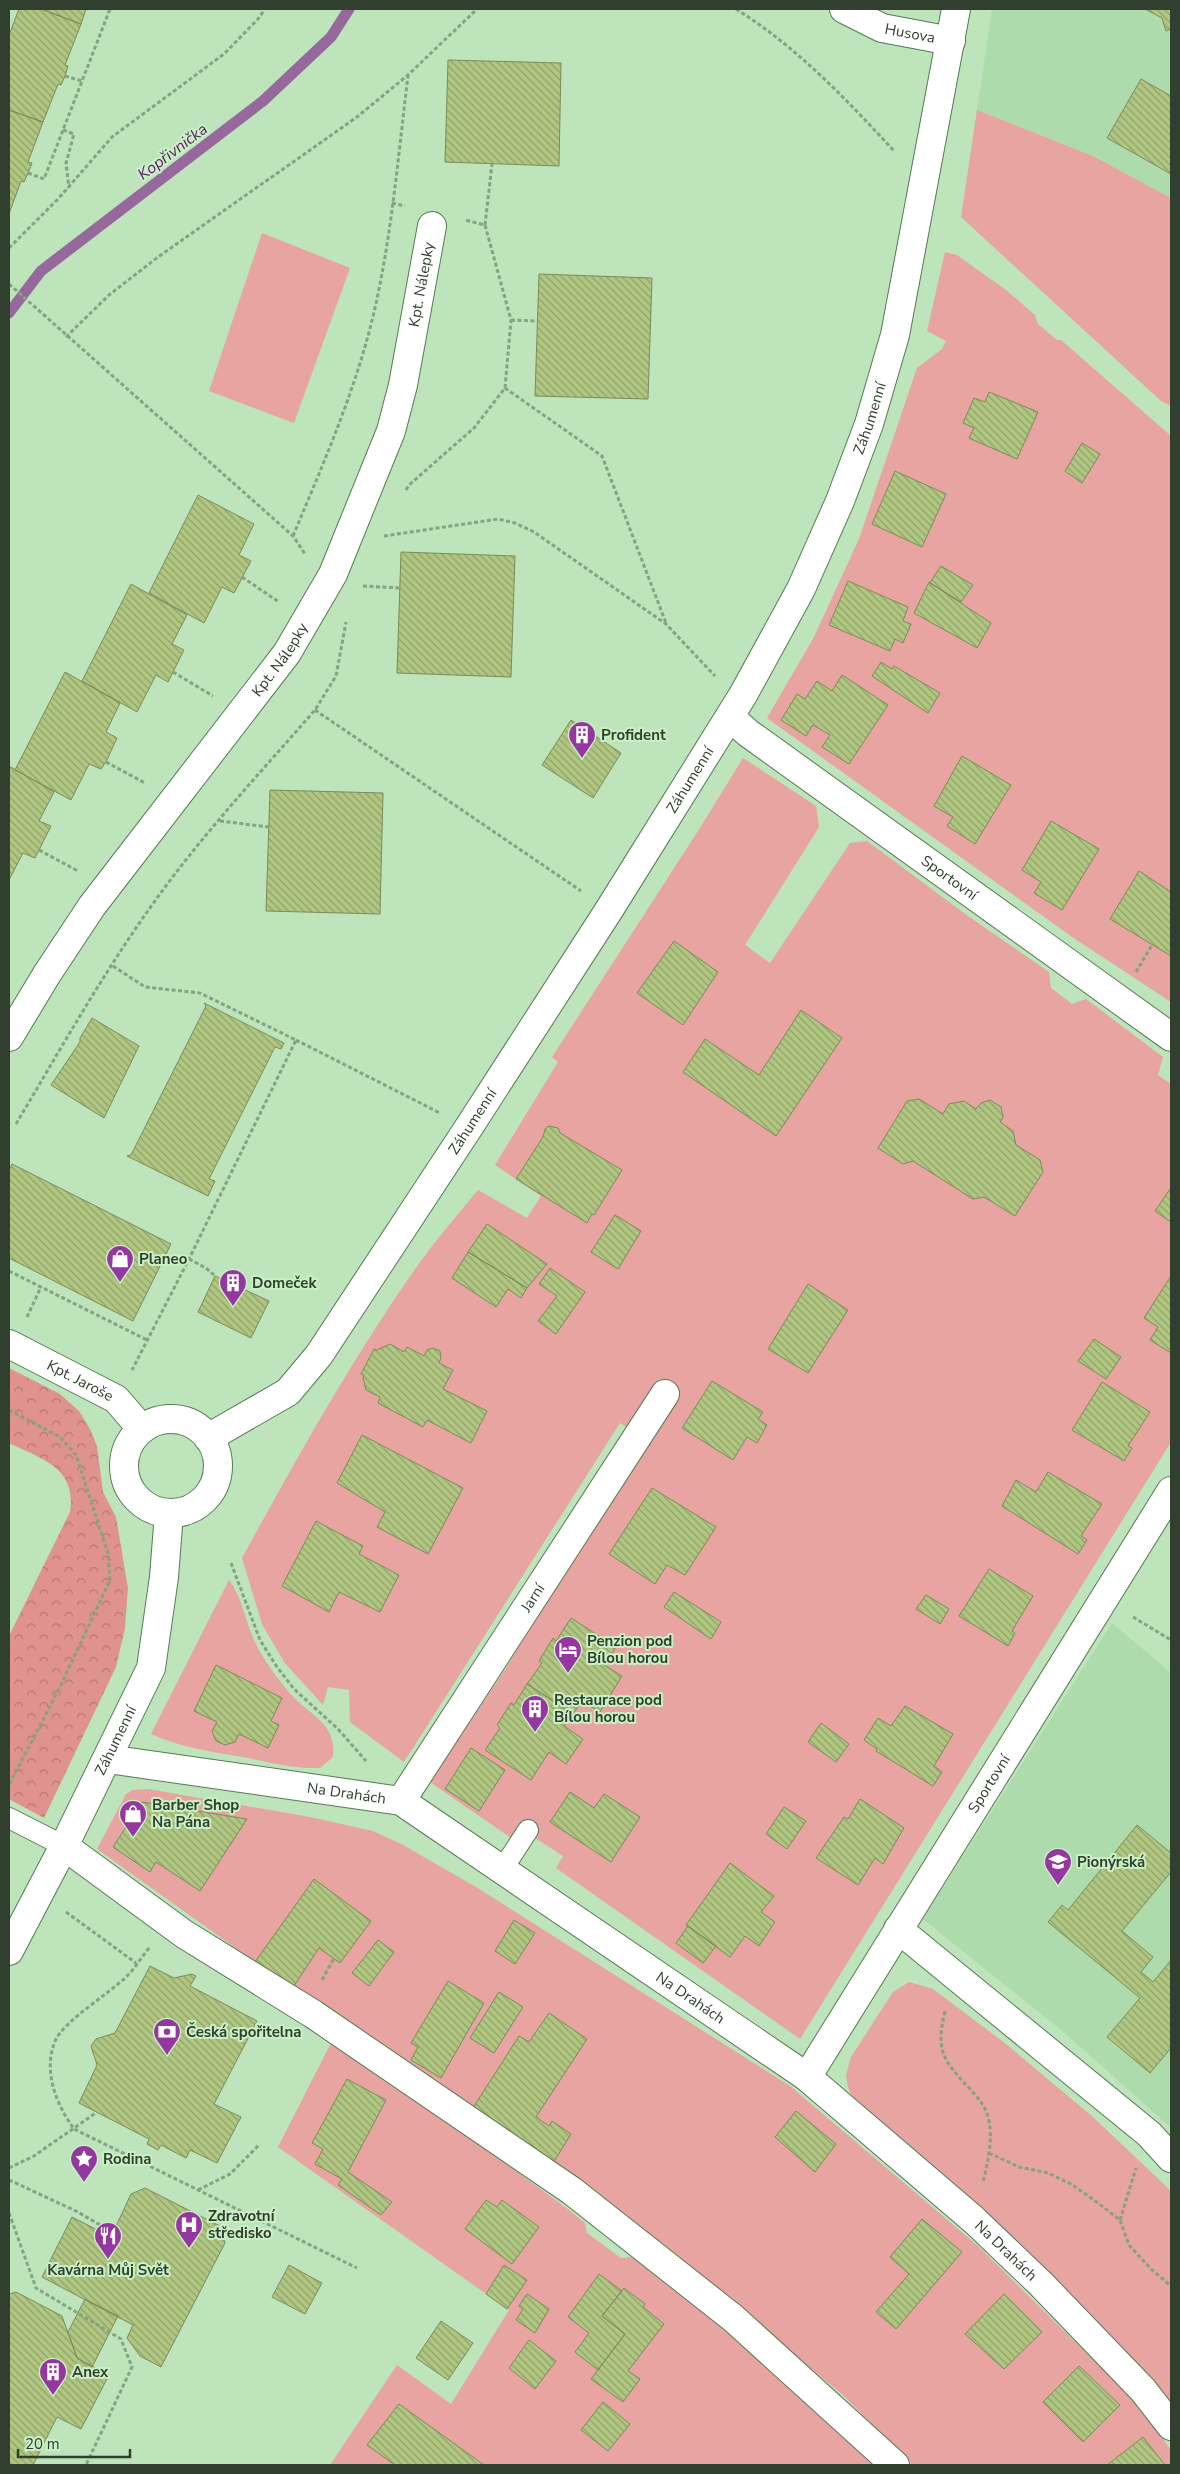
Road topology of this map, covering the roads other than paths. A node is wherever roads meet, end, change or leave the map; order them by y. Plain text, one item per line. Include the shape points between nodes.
1 (844, 9) edge
2 (956, 9) edge
3 (951, 41) junction
4 (445, 222) road end
5 (730, 717) junction
6 (9, 1037) edge
7 (1171, 1037) edge
8 (9, 1344) edge
9 (665, 1394) dead end
10 (142, 1429) junction
11 (208, 1438) junction
12 (1171, 1491) edge
13 (169, 1513) junction
14 (108, 1759) junction
15 (400, 1801) junction
16 (9, 1818) edge
17 (528, 1830) dead end
18 (64, 1846) junction
19 (502, 1870) junction
20 (898, 1930) junction
21 (9, 1951) edge
22 (807, 2077) junction
23 (1171, 2158) edge
24 (1171, 2426) edge
25 (895, 2465) edge

1 - 3 street, Husova via 882,28
2 - 3 street, Záhumenní
3 - 5 street, Záhumenní via 894,335 869,424 840,501 801,589
4 - 6 street, Kpt. Nálepky via 391,431 333,574 287,653 92,906
5 - 7 street, Sportovní
5 - 11 street, Záhumenní via 469,1127 318,1355 288,1392
8 - 10 street, Kpt. Jaroše via 116,1399
9 - 15 street, Jarní
10 - 11 street via 169,1419 184,1421
10 - 13 street via 126,1452 123,1467 126,1480 132,1494 142,1504
11 - 13 street via 218,1466 215,1481 198,1504 184,1511
12 - 20 street, Sportovní
13 - 14 street, Záhumenní via 164,1577 150,1668
14 - 15 street, Na Drahách
14 - 18 street, Záhumenní
15 - 19 street, Na Drahách
16 - 18 lane
17 - 19 lane
18 - 21 street, Záhumenní
18 - 25 street via 184,1934 313,2014 572,2191 733,2318
19 - 22 street, Na Drahách
20 - 22 street, Sportovní
20 - 23 street via 1149,2134
22 - 24 street, Na Drahách via 974,2220 1034,2277 1143,2390

